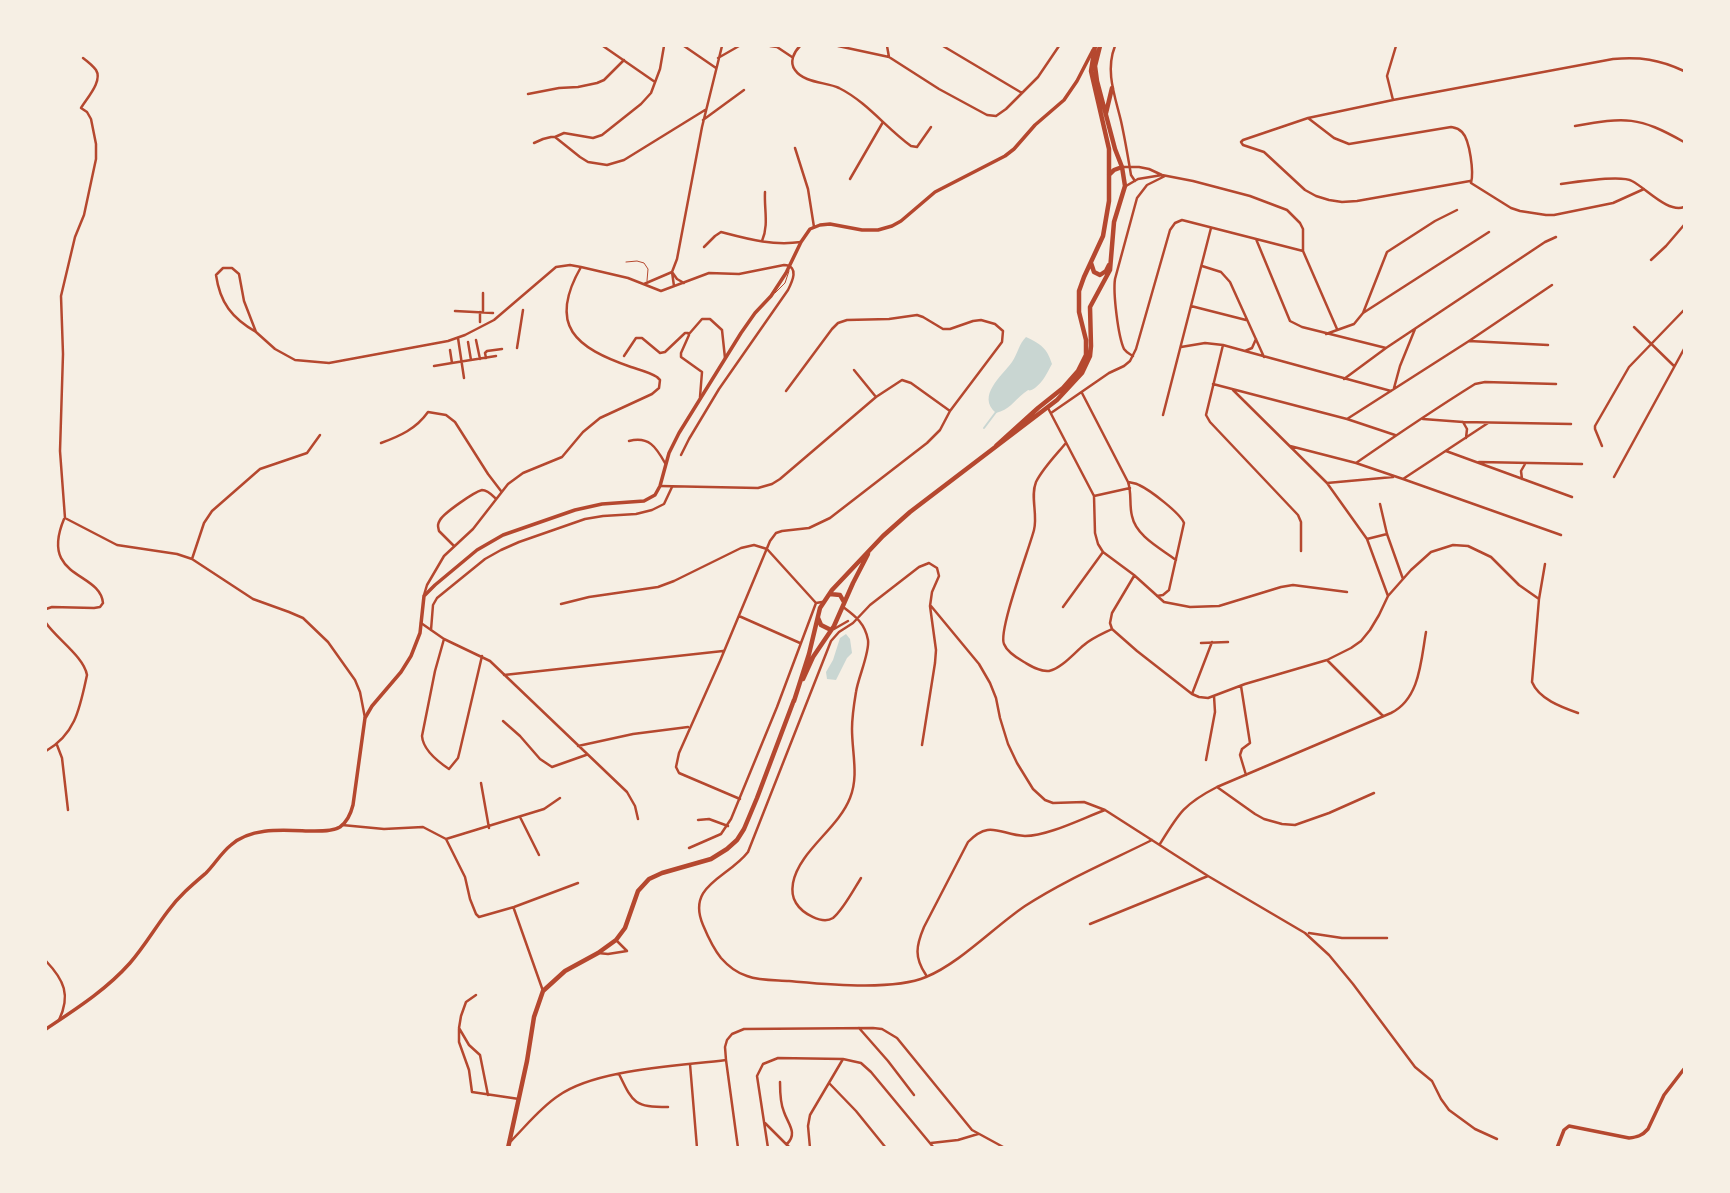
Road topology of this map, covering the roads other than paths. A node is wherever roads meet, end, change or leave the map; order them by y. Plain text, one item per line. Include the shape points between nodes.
1 (603, 46) edge
2 (664, 46) edge
3 (684, 46) edge
4 (722, 46) edge
5 (738, 46) edge
6 (770, 46) edge
7 (800, 46) edge
8 (838, 46) edge
9 (887, 46) edge
10 (943, 46) edge
11 (1059, 46) edge
12 (1097, 46) edge
13 (1115, 46) edge
14 (1396, 46) edge
15 (849, 47) edge
16 (889, 57) junction
17 (83, 58) dead end
18 (718, 58) junction
19 (792, 58) junction
20 (624, 60) junction
21 (716, 68) junction
22 (1091, 71) junction
23 (1685, 71) edge
24 (1082, 72) junction
25 (656, 83) junction
26 (1112, 89) junction
27 (744, 90) dead end
28 (1022, 93) junction
29 (528, 94) dead end
30 (1393, 100) junction
31 (705, 110) junction
32 (1106, 114) junction
33 (1308, 118) junction
34 (703, 121) junction
35 (883, 122) junction
36 (1575, 126) dead end
37 (931, 127) dead end
38 (555, 137) junction
39 (1685, 142) edge
40 (534, 143) dead end
41 (796, 148) dead end
42 (1122, 167) junction
43 (1130, 167) junction
44 (1142, 167) junction
45 (1109, 175) junction
46 (1164, 175) junction
47 (1143, 178) junction
48 (850, 179) dead end
49 (1135, 181) junction
50 (1470, 181) junction
51 (1561, 184) dead end
52 (1125, 187) junction
53 (1644, 189) junction
54 (765, 192) dead end
55 (1685, 207) edge
56 (1457, 211) dead end
57 (1685, 225) edge
58 (814, 227) junction
59 (1212, 227) junction
60 (1489, 232) dead end
61 (1556, 237) dead end
62 (1256, 239) junction
63 (762, 241) junction
64 (801, 242) junction
65 (705, 247) dead end
66 (1303, 251) junction
67 (1112, 256) junction
68 (1651, 260) dead end
69 (625, 262) dead end
70 (1091, 262) junction
71 (580, 267) junction
72 (790, 267) junction
73 (1202, 267) junction
74 (672, 272) junction
75 (684, 283) junction
76 (645, 284) junction
77 (1552, 285) dead end
78 (674, 286) junction
79 (484, 293) dead end
80 (1191, 306) junction
81 (523, 310) dead end
82 (1685, 310) edge
83 (455, 311) dead end
84 (481, 312) junction
85 (1363, 313) junction
86 (490, 314) dead end
87 (1248, 320) junction
88 (480, 322) dead end
89 (1634, 327) dead end
90 (1337, 329) junction
91 (1415, 329) junction
92 (256, 332) junction
93 (689, 334) junction
94 (1326, 334) junction
95 (458, 338) junction
96 (1256, 339) junction
97 (476, 340) dead end
98 (1468, 341) junction
99 (468, 342) dead end
100 (1652, 343) junction
101 (1223, 345) junction
102 (1548, 345) dead end
103 (1181, 347) junction
104 (517, 348) dead end
105 (1386, 348) junction
106 (502, 349) dead end
107 (1685, 349) edge
108 (450, 350) dead end
109 (1244, 351) junction
110 (496, 356) dead end
111 (624, 356) dead end
112 (1133, 356) junction
113 (1264, 357) junction
114 (486, 358) junction
115 (724, 358) junction
116 (480, 359) junction
117 (471, 360) junction
118 (462, 362) junction
119 (452, 363) junction
120 (434, 366) dead end
121 (1674, 366) junction
122 (854, 370) dead end
123 (464, 378) dead end
124 (1344, 379) junction
125 (1213, 384) junction
126 (1556, 384) dead end
127 (1234, 390) junction
128 (1393, 390) junction
129 (786, 391) dead end
130 (1082, 393) junction
131 (876, 397) junction
132 (700, 400) junction
133 (1047, 407) junction
134 (950, 411) junction
135 (1051, 413) junction
136 (1163, 415) dead end
137 (1347, 419) junction
138 (1423, 419) junction
139 (1463, 422) junction
140 (1489, 422) junction
141 (1571, 424) dead end
142 (320, 435) dead end
143 (1395, 435) junction
144 (1466, 438) junction
145 (629, 441) dead end
146 (381, 443) dead end
147 (1066, 443) junction
148 (995, 446) junction
149 (1290, 446) junction
150 (1602, 446) dead end
151 (1446, 451) junction
152 (681, 455) dead end
153 (1476, 462) junction
154 (1356, 463) junction
155 (1525, 464) junction
156 (1582, 464) dead end
157 (667, 466) junction
158 (1396, 477) junction
159 (1614, 477) dead end
160 (1403, 479) junction
161 (1522, 479) junction
162 (1128, 482) junction
163 (1327, 482) junction
164 (660, 486) junction
165 (672, 487) junction
166 (1130, 488) junction
167 (502, 491) junction
168 (1094, 496) junction
169 (1572, 497) dead end
170 (496, 499) junction
171 (1380, 504) dead end
172 (65, 518) junction
173 (1387, 534) junction
174 (1561, 535) dead end
175 (1367, 539) junction
176 (454, 546) junction
177 (872, 548) junction
178 (767, 549) junction
179 (1301, 551) dead end
180 (1103, 552) junction
181 (192, 559) junction
182 (1176, 559) junction
183 (1545, 564) dead end
184 (1135, 575) junction
185 (1402, 579) junction
186 (1347, 592) dead end
187 (829, 594) junction
188 (424, 596) junction
189 (1157, 596) junction
190 (1388, 596) junction
191 (1539, 598) junction
192 (819, 603) junction
193 (561, 604) dead end
194 (844, 605) junction
195 (930, 606) junction
196 (1063, 607) dead end
197 (46, 609) edge
198 (857, 616) junction
199 (739, 617) junction
200 (817, 617) junction
201 (838, 617) junction
202 (46, 623) edge
203 (421, 623) junction
204 (823, 626) junction
205 (1111, 629) junction
206 (431, 630) junction
207 (831, 631) junction
208 (1426, 632) dead end
209 (444, 639) junction
210 (1212, 642) junction
211 (1228, 642) dead end
212 (801, 643) junction
213 (1201, 643) dead end
214 (723, 651) junction
215 (482, 656) junction
216 (1327, 660) junction
217 (504, 675) junction
218 (1241, 685) junction
219 (1192, 694) junction
220 (1214, 696) junction
221 (794, 701) junction
222 (1578, 713) dead end
223 (1383, 716) junction
224 (365, 718) junction
225 (503, 721) dead end
226 (690, 727) junction
227 (57, 745) junction
228 (922, 745) dead end
229 (578, 746) junction
230 (46, 751) edge
231 (586, 755) junction
232 (1206, 760) dead end
233 (1246, 775) junction
234 (481, 783) dead end
235 (1217, 787) junction
236 (1374, 793) dead end
237 (560, 798) dead end
238 (740, 799) junction
239 (68, 810) dead end
240 (1105, 810) junction
241 (520, 817) junction
242 (638, 819) dead end
243 (698, 820) dead end
244 (342, 825) junction
245 (728, 825) junction
246 (489, 828) junction
247 (446, 839) junction
248 (1153, 840) junction
249 (1160, 845) junction
250 (689, 848) dead end
251 (539, 855) dead end
252 (1208, 876) junction
253 (861, 878) dead end
254 (578, 883) dead end
255 (513, 907) junction
256 (1090, 924) dead end
257 (1305, 933) junction
258 (1387, 938) dead end
259 (616, 940) junction
260 (598, 953) junction
261 (46, 961) edge
262 (926, 977) junction
263 (543, 991) junction
264 (475, 995) dead end
265 (59, 1020) junction
266 (459, 1028) junction
267 (859, 1028) junction
268 (46, 1029) edge
269 (843, 1059) junction
270 (726, 1060) junction
271 (690, 1065) junction
272 (1685, 1069) edge
273 (619, 1074) junction
274 (780, 1082) dead end
275 (829, 1083) junction
276 (914, 1094) dead end
277 (488, 1095) junction
278 (519, 1099) junction
279 (668, 1107) dead end
280 (765, 1123) junction
281 (978, 1134) junction
282 (1497, 1139) dead end
283 (931, 1143) junction
284 (508, 1145) edge
285 (789, 1146) edge
286 (697, 1147) edge
287 (738, 1147) edge
288 (768, 1147) edge
289 (810, 1147) edge
290 (886, 1147) edge
291 (934, 1147) edge
292 (1005, 1147) edge
293 (1558, 1147) edge

1 - 20 street
2 - 25 street
3 - 21 street
4 - 18 street
5 - 18 street
6 - 19 street
7 - 19 street
8 - 15 street
9 - 16 street
10 - 28 street
11 - 28 street
12 - 22 highway
12 - 24 main road
12 - 32 highway via 1096,76
13 - 26 street via 1110,65
14 - 30 street via 1387,76
15 - 16 street
16 - 28 street via 987,115 1001,114
17 - 172 street via 98,75 81,108 91,119 96,159 61,296 60,451
18 - 21 street
19 - 35 street via 802,77 841,89
20 - 25 street
20 - 29 street via 597,83
21 - 31 street
22 - 24 main road
22 - 45 highway via 1109,149
23 - 30 street via 1656,60 1613,60
24 - 58 main road via 1063,100 1010,153 935,192 901,221 878,230 830,223
25 - 38 street via 641,104 599,137 568,133
26 - 32 highway
26 - 43 street
27 - 34 street
30 - 33 street
31 - 34 street
31 - 38 street via 624,160 607,165 589,162
32 - 42 highway
33 - 50 street via 1349,144 1457,128 1466,137 1473,172
33 - 50 street via 1241,142 1268,155 1305,190 1329,200 1357,201
34 - 74 street
35 - 37 street via 915,148
35 - 48 street
36 - 39 street via 1632,120
38 - 40 street
41 - 58 street
42 - 43 street
42 - 45 highway
42 - 52 highway
43 - 44 street
43 - 49 street
44 - 46 street
44 - 47 street
45 - 70 highway via 1107,219
46 - 47 street
46 - 66 street via 1287,210 1303,229
46 - 112 street via 1137,198 1115,279 1123,344
47 - 49 street
49 - 52 street
50 - 53 street via 1511,208 1546,215 1613,203
51 - 53 street via 1623,178
52 - 67 highway via 1114,222
53 - 55 street via 1674,208
54 - 63 street
56 - 85 street via 1387,252
57 - 68 street
58 - 64 main road
59 - 62 street
59 - 73 street
59 - 112 street via 1182,220 1172,226
60 - 85 street
61 - 91 street
62 - 66 street
62 - 94 street via 1290,321
63 - 64 street
63 - 65 street via 721,232
64 - 72 main road
66 - 90 street
67 - 70 highway via 1100,275
67 - 133 highway via 1090,307 1087,364 1074,384
69 - 76 lane via 644,263 648,269
70 - 148 highway via 1078,301 1087,348 1083,362 1063,388
71 - 76 street
71 - 95 street via 556,267 494,320
71 - 167 street via 566,303 575,337 596,353 657,377 661,384 652,394 600,418 562,457 523,473
72 - 75 street via 709,273
72 - 115 main road
72 - 152 street via 791,284 719,389
73 - 80 street
73 - 87 street via 1226,276
74 - 75 street
74 - 76 street
74 - 78 street
75 - 78 street
76 - 78 street via 661,291
77 - 98 street
79 - 84 street
80 - 87 street
80 - 103 street
81 - 104 street
82 - 100 street
83 - 84 street
84 - 86 street
84 - 88 street
85 - 90 street via 1354,324
87 - 96 street
89 - 100 street
90 - 94 street
91 - 105 street
91 - 128 street
92 - 92 street via 239,274 223,268 216,275 218,291 231,314
92 - 95 street via 295,359 329,363
93 - 111 street via 660,353 636,338
93 - 115 street via 702,319 710,319 722,330
93 - 132 street via 681,357 702,372
94 - 105 street
95 - 118 street
96 - 109 street via 1252,348
96 - 113 street
97 - 116 street
98 - 102 street
98 - 128 street
99 - 117 street
100 - 121 street
100 - 150 street via 1629,367 1595,426
101 - 103 street
101 - 109 street
101 - 125 street
103 - 136 street
105 - 124 street
106 - 114 street via 487,351
107 - 121 street
108 - 119 street
109 - 113 street
110 - 114 street
112 - 130 street
113 - 124 street
114 - 116 street
115 - 132 main road
116 - 117 street
117 - 118 street
118 - 119 street
118 - 123 street
119 - 120 street
121 - 159 street
122 - 131 street
124 - 128 street
125 - 127 street
125 - 179 street via 1208,418 1297,515
126 - 138 street via 1475,384
127 - 137 street
127 - 149 street
128 - 137 street
129 - 134 street via 832,329 845,320 918,315 943,330 977,320 995,324 1003,331 1002,342
130 - 135 street
130 - 162 street
131 - 134 street via 905,380
131 - 165 street via 772,484 758,488
132 - 157 main road via 674,442
133 - 135 street
133 - 148 highway
134 - 178 street via 927,443 830,518 809,528 776,533
135 - 147 street
137 - 143 street
138 - 139 street
138 - 143 street
139 - 140 street
139 - 144 street
140 - 141 street
140 - 144 street
142 - 181 street via 307,453 260,469 212,511
143 - 154 street
144 - 151 street
145 - 157 street via 649,443
146 - 167 street via 408,431 428,412 446,415
147 - 168 street
147 - 205 street via 1035,486 1035,525 1004,631 1004,645 1034,668 1048,671
148 - 177 highway
149 - 154 street
149 - 163 street
151 - 153 street
151 - 160 street
153 - 155 street
153 - 161 street
154 - 158 street
155 - 156 street
155 - 161 street
157 - 164 main road
158 - 160 street
158 - 163 street
160 - 174 street
161 - 169 street
162 - 166 street
162 - 182 street via 1137,483 1181,516 1184,527
163 - 175 street
164 - 165 street
164 - 188 main road via 646,500 592,505 496,538
165 - 206 street via 664,504 652,510 585,519 485,559 438,598
166 - 168 street
166 - 182 street via 1135,524
167 - 170 street
168 - 180 street via 1096,539
170 - 176 street
170 - 176 street via 481,491 442,518 439,531
171 - 173 street
172 - 181 street via 117,545
172 - 197 street via 58,546 62,561 95,587 103,603 94,608
173 - 175 street
173 - 185 street
175 - 190 street
176 - 188 street via 437,566
177 - 187 highway
177 - 194 highway
178 - 192 street
178 - 193 street via 747,545 658,587
178 - 199 street
180 - 184 street
180 - 196 street
181 - 224 street via 253,599 296,614 312,625 355,680
182 - 189 street via 1169,590
183 - 191 street
184 - 189 street
184 - 205 street via 1112,613
185 - 190 street
185 - 191 street via 1431,552 1468,546 1491,557
186 - 189 street via 1293,585 1207,607 1168,604
187 - 192 highway
187 - 194 highway via 840,595
188 - 203 main road
190 - 216 street via 1361,641
191 - 222 street via 1532,682 1549,700
192 - 200 highway
192 - 212 street
194 - 198 street
194 - 201 highway
195 - 198 street via 939,572 929,563 919,566
195 - 228 street via 936,650
195 - 240 street via 990,683 1008,744 1033,789 1053,803 1084,802
198 - 207 street
198 - 253 street via 868,642 856,691 851,796 796,872 793,895 802,910 827,920 838,912
198 - 262 street via 831,641 748,852 702,894 701,920 722,958 745,976 874,984
199 - 212 street
199 - 214 street
200 - 204 highway
200 - 221 highway
201 - 204 highway
201 - 207 highway
202 - 227 street via 86,668 87,675 75,721
203 - 206 street
203 - 224 main road via 406,665
204 - 207 highway
205 - 219 street
206 - 209 street
207 - 221 highway via 813,657
208 - 223 street via 1409,699
209 - 215 street
209 - 215 street via 422,741 449,769 458,758
210 - 211 street
210 - 213 street
210 - 219 street
212 - 238 street
214 - 217 street
214 - 226 street
215 - 217 street
216 - 218 street
216 - 223 street
217 - 229 street
218 - 220 street
218 - 233 street via 1250,743 1240,755
219 - 220 street
220 - 232 street
221 - 259 highway via 737,840 711,859 649,879 638,891
223 - 233 street
224 - 244 main road via 354,804
225 - 231 street via 552,767
226 - 229 street
226 - 238 street via 677,759 677,772
227 - 230 street
227 - 239 street
229 - 231 street
231 - 242 street via 627,792
233 - 235 street
234 - 246 street
235 - 236 street via 1264,819 1296,825
235 - 249 street via 1178,814
237 - 241 street
238 - 245 street
240 - 248 street
240 - 262 street via 1036,835 993,828 974,836 919,938 917,960
241 - 246 street
241 - 251 street
243 - 245 street
244 - 247 street via 423,827
244 - 265 main road via 332,830 281,830 240,838 169,909 114,980
245 - 250 street via 719,835
246 - 247 street
247 - 255 street via 465,877 475,914 479,917
248 - 249 street
248 - 262 street via 1046,893
249 - 252 street
252 - 256 street
252 - 257 street
254 - 255 street
255 - 263 street
257 - 258 street
257 - 282 street via 1353,984 1415,1068 1432,1081 1448,1111
259 - 260 highway
259 - 260 street via 627,951
260 - 263 highway via 565,971
261 - 265 street via 59,976 66,996
263 - 278 highway
264 - 266 street via 466,1002
265 - 268 main road
266 - 277 street via 480,1055
266 - 277 street via 458,1042 472,1091
267 - 270 street via 744,1029 727,1040
267 - 276 street
267 - 281 street via 881,1029 897,1038
269 - 275 street
269 - 280 street via 778,1058 763,1065 757,1076
269 - 283 street via 861,1063 872,1072
270 - 271 street
270 - 287 street
271 - 273 street
271 - 286 street
272 - 293 main road via 1668,1089 1644,1134 1629,1138 1569,1126
273 - 279 street via 634,1101 642,1106
273 - 284 street via 558,1095
274 - 285 street via 781,1102 792,1128
275 - 289 street via 810,1115
275 - 290 street
277 - 278 street
278 - 284 highway
280 - 285 street
280 - 288 street
281 - 283 street
281 - 292 street
283 - 291 street

